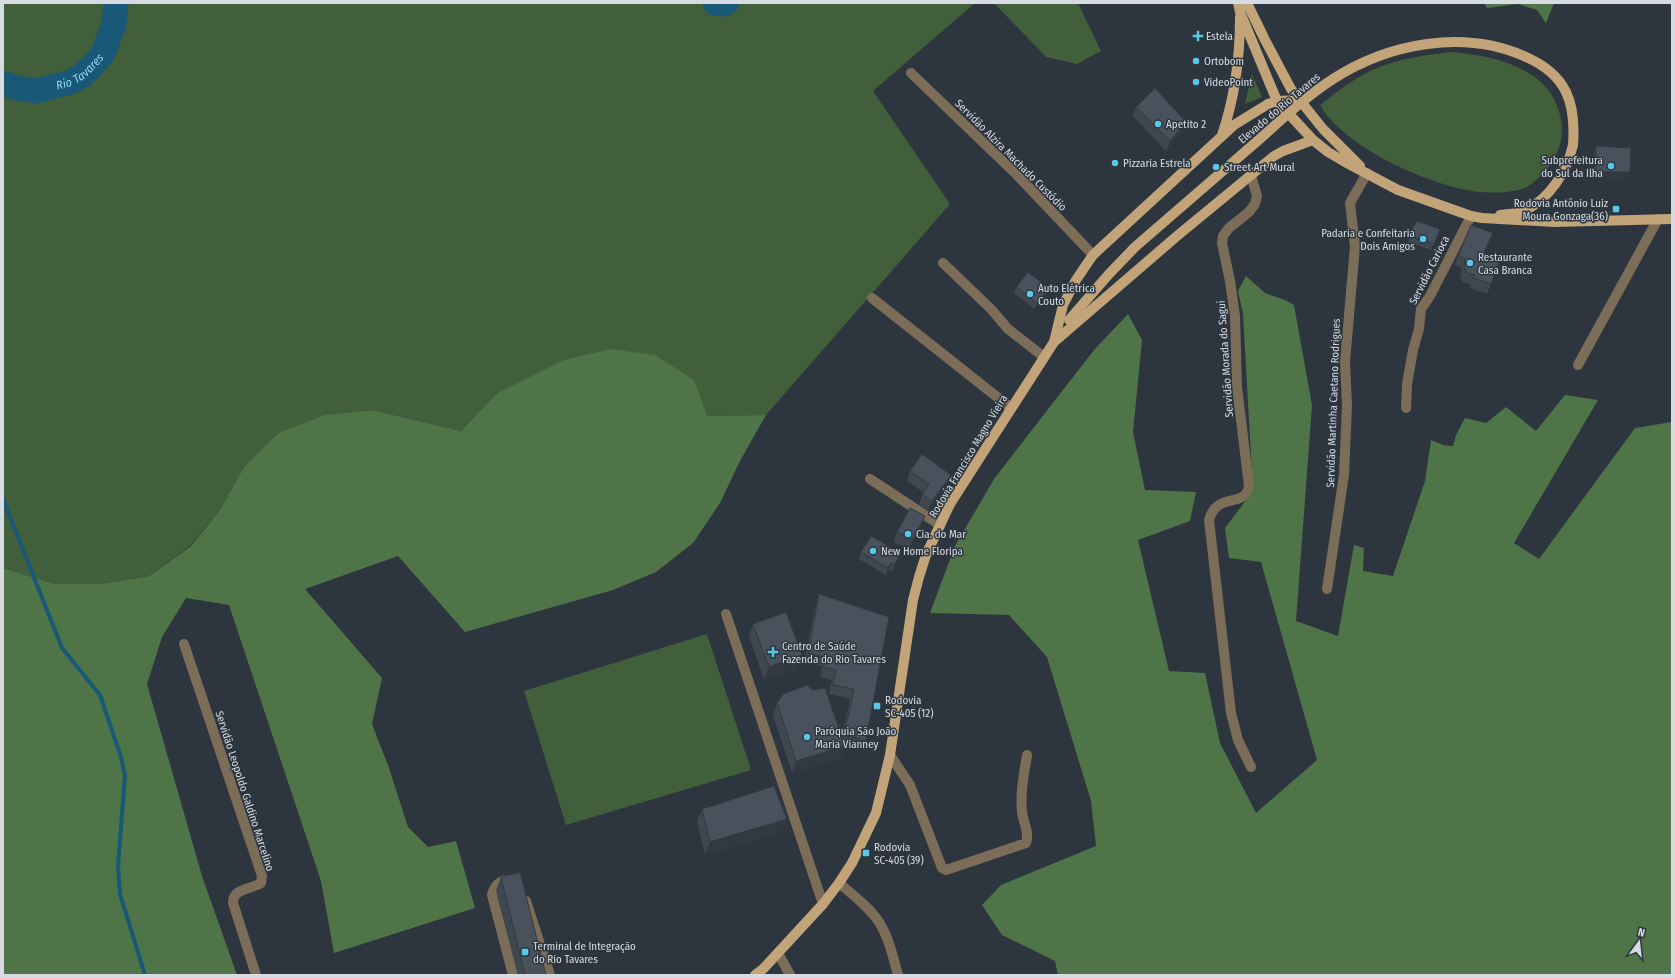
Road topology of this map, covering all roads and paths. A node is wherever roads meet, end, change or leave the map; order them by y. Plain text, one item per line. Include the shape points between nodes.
1 (1247, 3) edge
2 (1239, 8) edge
3 (911, 73) dead end
4 (1300, 100) junction
5 (1277, 101) junction
6 (1222, 135) junction
7 (1313, 140) junction
8 (1367, 173) junction
9 (1251, 175) junction
10 (1471, 216) junction
11 (1482, 218) junction
12 (1658, 219) junction
13 (1672, 219) edge
14 (1093, 255) junction
15 (943, 263) dead end
16 (872, 298) dead end
17 (1054, 342) junction
18 (1044, 357) junction
19 (1578, 365) dead end
20 (1011, 408) junction
21 (1406, 408) dead end
22 (870, 479) dead end
23 (940, 526) junction
24 (1327, 589) dead end
25 (726, 614) dead end
26 (184, 644) dead end
27 (890, 755) junction
28 (1028, 755) dead end
29 (1251, 767) dead end
30 (839, 883) junction
31 (822, 904) junction
32 (778, 953) junction
33 (256, 975) edge
34 (513, 975) edge
35 (550, 975) edge
36 (755, 975) edge
37 (790, 975) edge
38 (898, 975) edge

1 - 4 main road via 1291,89
2 - 5 main road
2 - 6 main road via 1238,67 1234,94
3 - 14 street, Servidão Alzira Machado Custódio via 1017,175
4 - 5 main road
4 - 8 main road via 1323,129
5 - 6 main road, Rodovia Francisco Magno Vieira via 1254,111
5 - 7 main road
6 - 14 main road, Rodovia Francisco Magno Vieira
7 - 8 main road via 1328,152
7 - 9 main road, Rodovia Francisco Magno Vieira via 1283,151
8 - 10 main road via 1398,190
8 - 24 street, Servidão Martinha Caetano Rodrigues via 1350,203 1355,246 1345,362 1347,405 1344,475
9 - 17 main road, Rodovia Francisco Magno Vieira
9 - 29 street, Servidão Morada do Sagui via 1257,196 1255,204 1229,228 1223,236 1222,243 1235,316 1237,387 1249,486 1243,498 1223,502 1215,507 1209,520 1231,713 1238,740
10 - 11 main road
10 - 21 street, Servidão Carioca via 1421,309 1419,329 1412,350
11 - 12 main road via 1555,222
11 - 17 main road, Elevado do Rio Tavares, bridge via 1524,211 1549,191 1565,171 1573,145 1573,112 1570,101 1557,78 1538,62 1516,52 1489,44 1463,41 1409,47 1355,66 1311,95 1135,247 1069,320
12 - 13 main road
12 - 19 street
14 - 17 main road, Rodovia Francisco Magno Vieira via 1063,305
15 - 18 street via 1008,329
16 - 20 street
17 - 18 main road, Rodovia Francisco Magno Vieira
18 - 20 main road, Rodovia Francisco Magno Vieira
20 - 23 main road, Rodovia Francisco Magno Vieira via 950,504
22 - 23 street
23 - 27 main road, Rodovia Francisco Magno Vieira via 921,570 913,600
25 - 31 street
26 - 33 street, Servidão Leopoldo Galdino Marcelino via 262,876 261,883 237,892 233,897
27 - 28 street via 910,785 942,868 946,870 1026,843 1028,838 1020,796
27 - 30 main road, Rodovia Francisco Magno Vieira via 876,813 852,863
30 - 31 main road, Rodovia Francisco Magno Vieira
30 - 38 street via 878,921
31 - 32 main road, Rodovia Francisco Magno Vieira
32 - 36 main road, Rodovia Francisco Magno Vieira
32 - 37 street
34 - 35 street via 492,895 496,886 506,880 520,886

